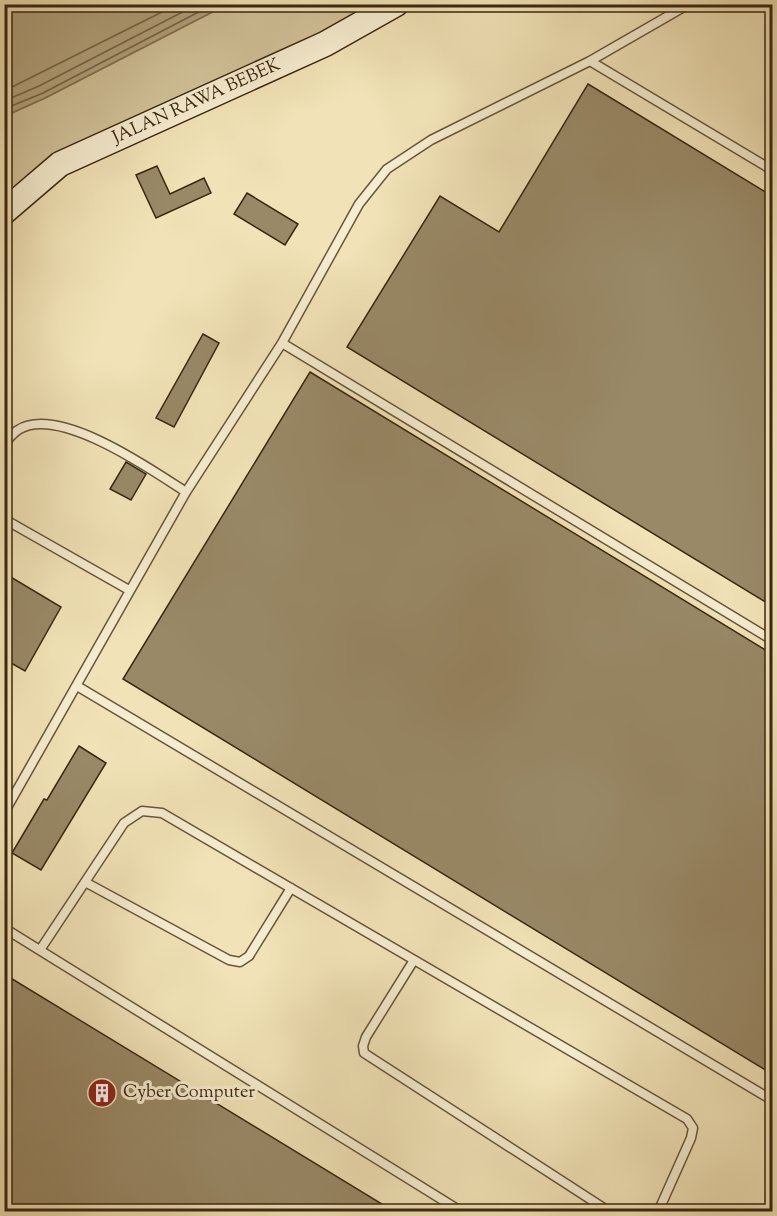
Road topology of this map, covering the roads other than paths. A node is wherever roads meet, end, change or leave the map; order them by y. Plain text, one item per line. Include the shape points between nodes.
1 (396, 4) edge
2 (689, 4) edge
3 (590, 61) junction
4 (772, 171) edge
5 (4, 212) edge
6 (282, 342) junction
7 (4, 443) edge
8 (186, 492) junction
9 (4, 519) edge
10 (129, 590) junction
11 (772, 640) edge
12 (77, 686) junction
13 (4, 813) edge
14 (85, 882) junction
15 (291, 888) junction
16 (4, 928) edge
17 (40, 950) junction
18 (414, 960) junction
19 (772, 1100) edge
20 (462, 1212) edge
21 (610, 1212) edge
22 (658, 1212) edge

1 - 5 street, JALAN RAWA BEBEK via 325,44 60,164
2 - 3 lane
3 - 4 lane
3 - 6 lane via 431,140 387,169 359,204
6 - 8 lane
6 - 11 lane
7 - 8 lane via 19,430 35,425 69,429 105,442
8 - 10 lane
9 - 10 lane
10 - 12 lane
12 - 13 lane
12 - 19 lane
14 - 15 lane via 124,823 142,811 162,813
14 - 15 lane via 229,960 240,962 249,956
14 - 17 lane
15 - 18 lane
16 - 17 lane
17 - 20 lane
18 - 21 lane via 366,1037 364,1053
18 - 22 lane via 687,1119 693,1128 691,1138

